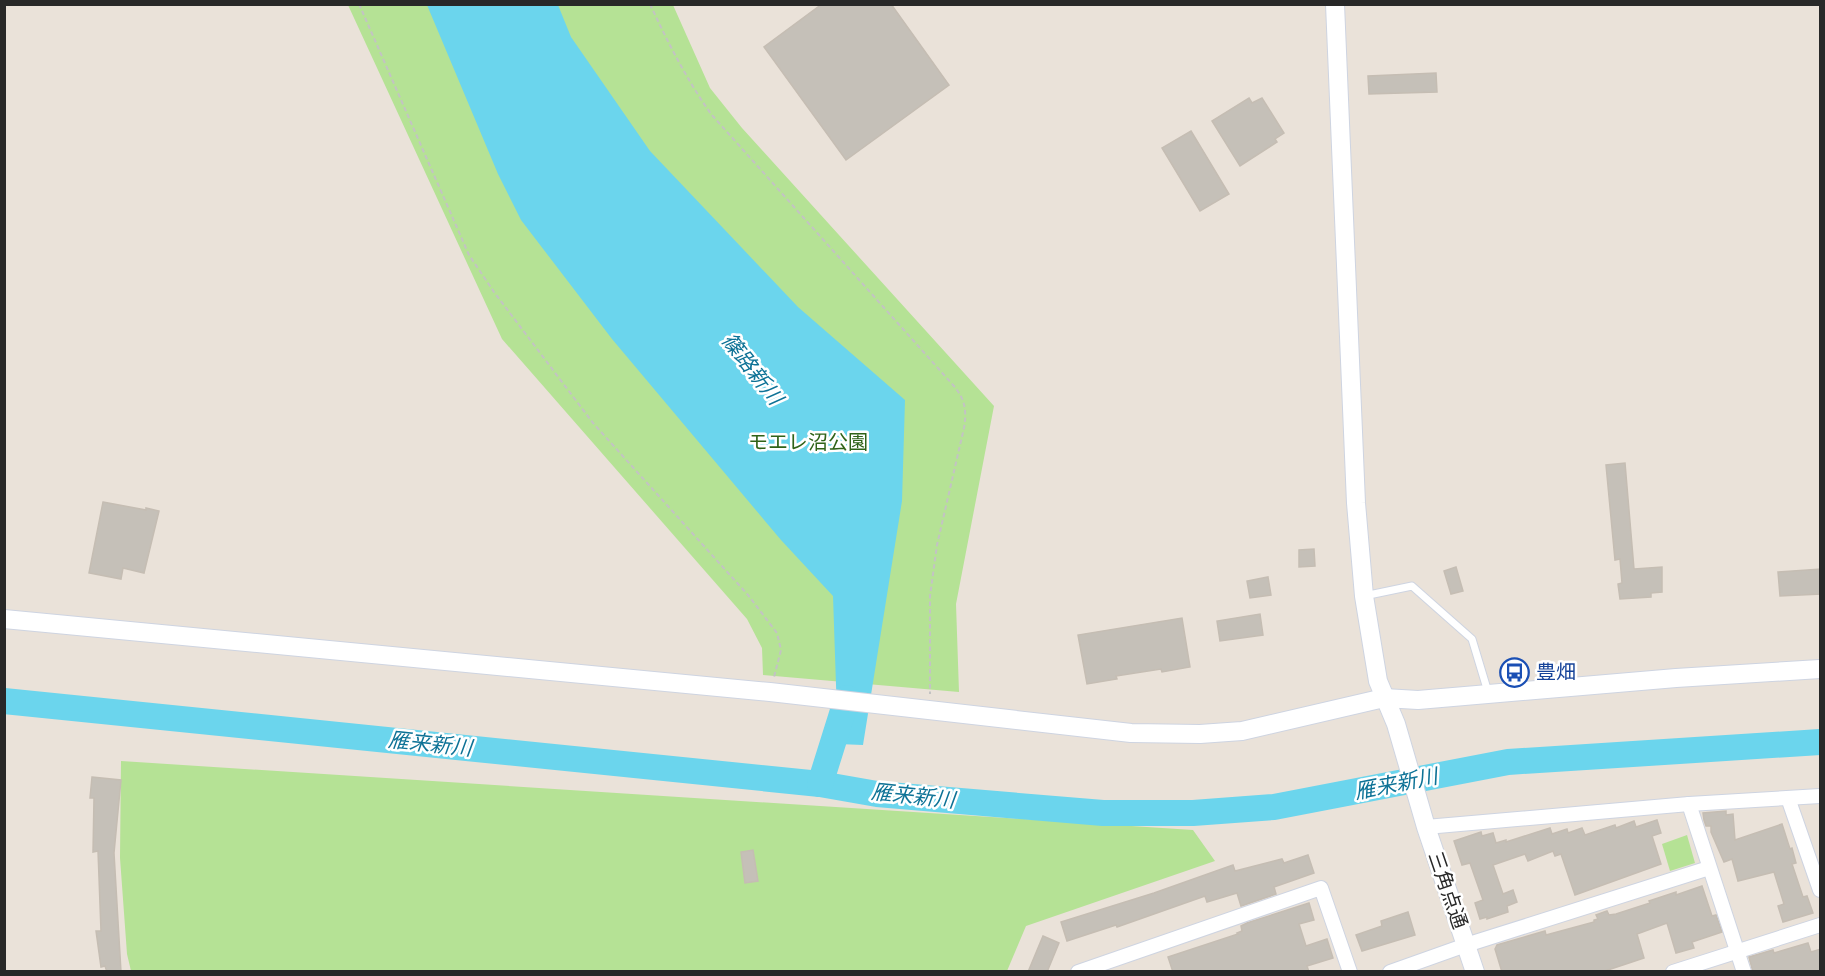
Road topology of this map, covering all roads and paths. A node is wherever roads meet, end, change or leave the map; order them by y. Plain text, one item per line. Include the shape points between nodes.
1 (358, 4) edge
2 (650, 4) edge
3 (1335, 4) edge
4 (1364, 596) junction
5 (4, 619) edge
6 (1821, 669) edge
7 (776, 692) junction
8 (1488, 692) junction
9 (930, 694) dead end
10 (1384, 698) junction
11 (1821, 796) edge
12 (1788, 798) junction
13 (1689, 804) junction
14 (1426, 827) junction
15 (1709, 868) junction
16 (1821, 890) edge
17 (1821, 925) edge
18 (1466, 945) junction
19 (1737, 952) junction
20 (1407, 969) edge
21 (1078, 972) edge
22 (1350, 972) edge
23 (1390, 972) edge
24 (1475, 972) edge
25 (1672, 972) edge
26 (1744, 972) edge

1 - 7 path via 469,255 592,423 748,595 777,633 781,650
2 - 9 path via 684,72 711,114 965,403 964,428 937,545 930,596
3 - 4 street via 1355,492
4 - 8 lane via 1412,586 1472,639
4 - 10 street
5 - 7 street
6 - 8 street
7 - 10 street via 1131,734 1242,731
8 - 10 street via 1418,700
10 - 14 street, 三角点通
11 - 12 street
12 - 13 street
12 - 16 street
13 - 14 street
13 - 15 street
14 - 18 street, 三角点通
15 - 18 street
15 - 19 street
17 - 19 street
18 - 20 street
18 - 24 street, 三角点通
19 - 25 street
19 - 26 street
20 - 23 street
21 - 22 street via 1321,888

